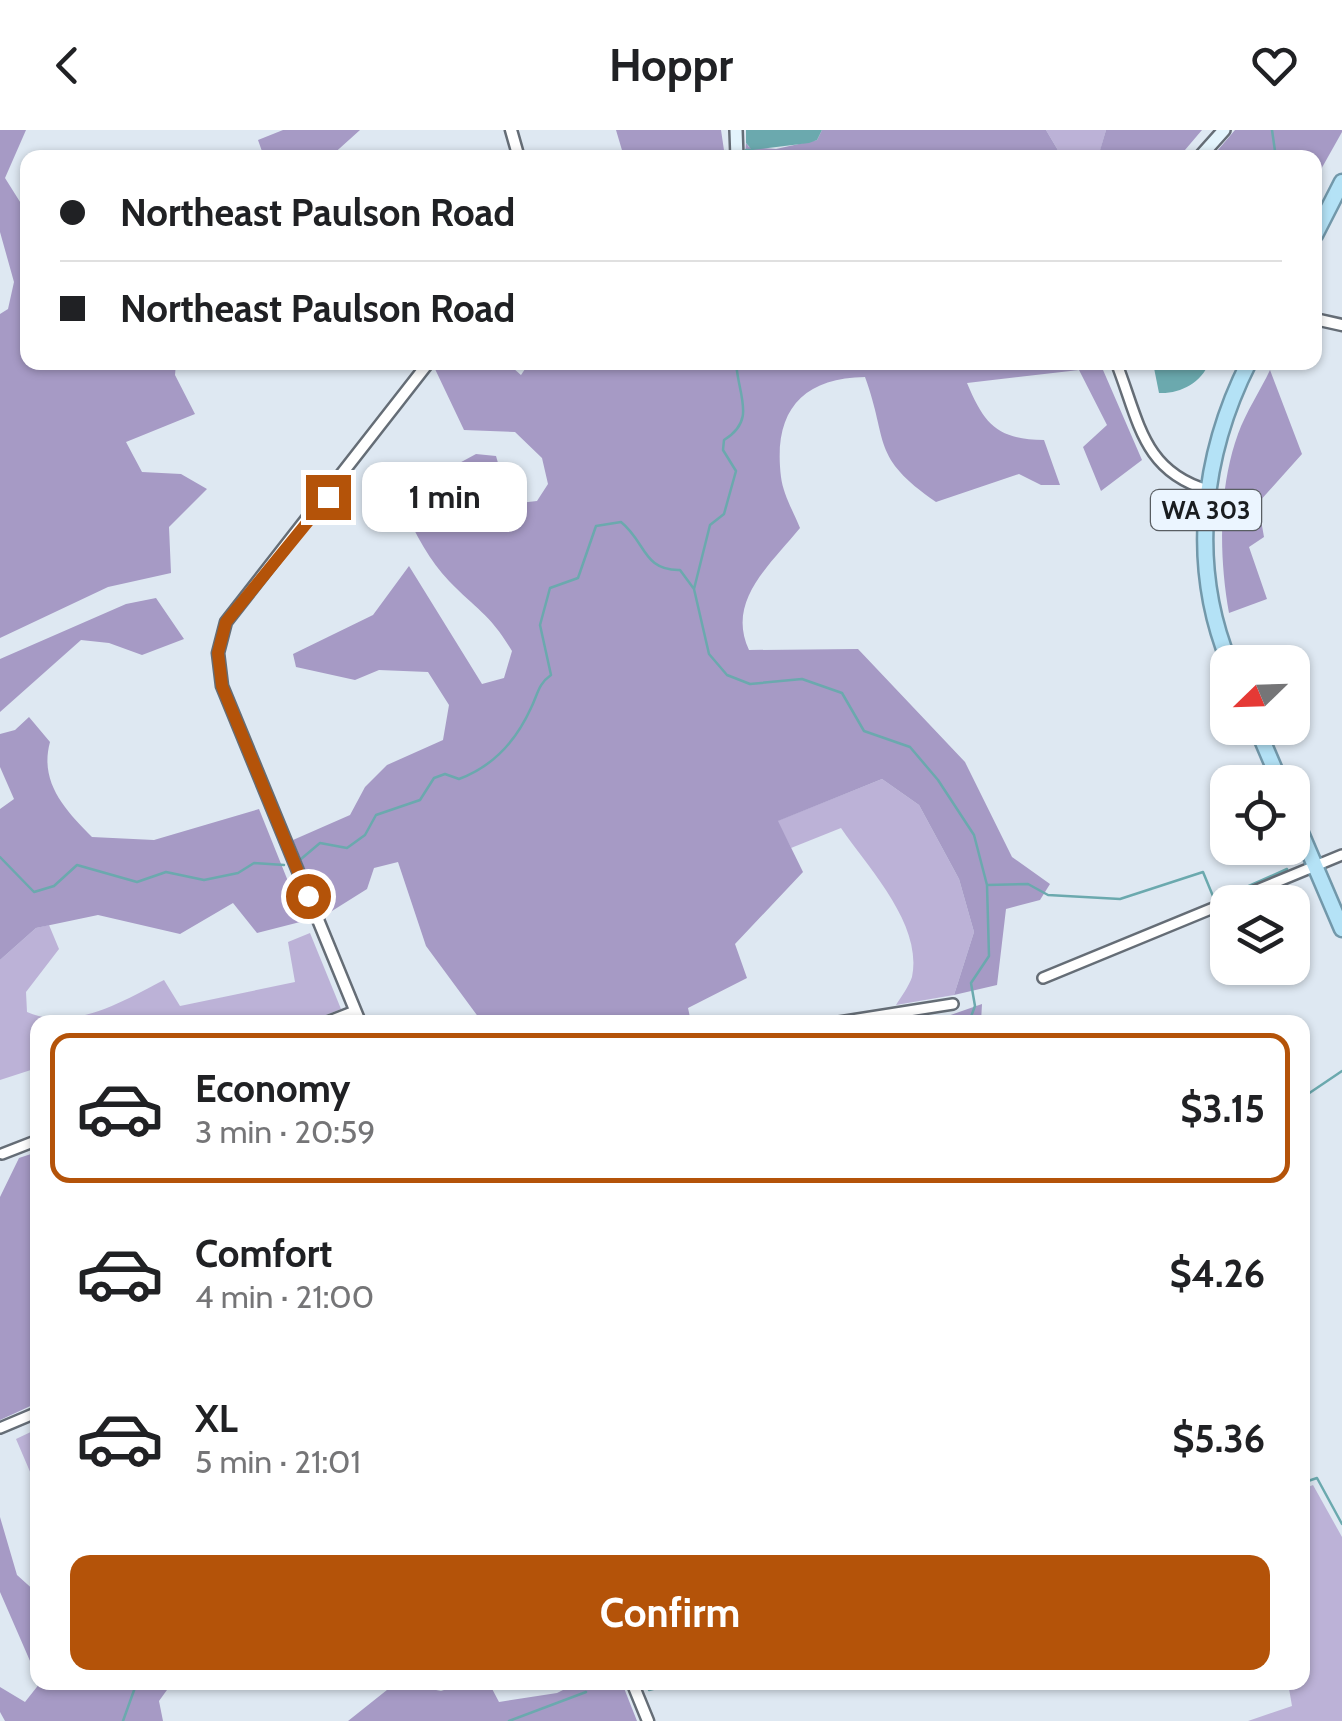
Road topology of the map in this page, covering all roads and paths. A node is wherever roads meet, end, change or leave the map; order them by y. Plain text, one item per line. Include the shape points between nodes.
1 (1224, 130) edge
2 (1206, 150) edge
3 (1342, 182) edge
4 (1322, 221) edge
5 (423, 370) edge
6 (1119, 370) edge
7 (1247, 370) edge
8 (1208, 490) junction
9 (1224, 645) edge
10 (1310, 852) edge
11 (1342, 855) edge
12 (1316, 866) junction
13 (1342, 929) edge
14 (1043, 978) dead end
15 (953, 1004) dead end
16 (356, 1015) edge
17 (883, 1015) edge
18 (30, 1143) edge
19 (2, 1154) dead end
20 (30, 1415) edge
21 (0, 1428) edge
22 (635, 1690) edge
23 (648, 1721) edge

1 - 2 main road
3 - 4 highway
5 - 16 street via 226,622 218,653 222,686
6 - 8 street via 1157,463
7 - 8 highway, WA 303 via 1220,431
8 - 9 highway, WA 303 via 1210,591
10 - 12 highway
11 - 12 street
12 - 13 highway
12 - 14 street
15 - 17 street
18 - 19 street
20 - 21 street
22 - 23 street

